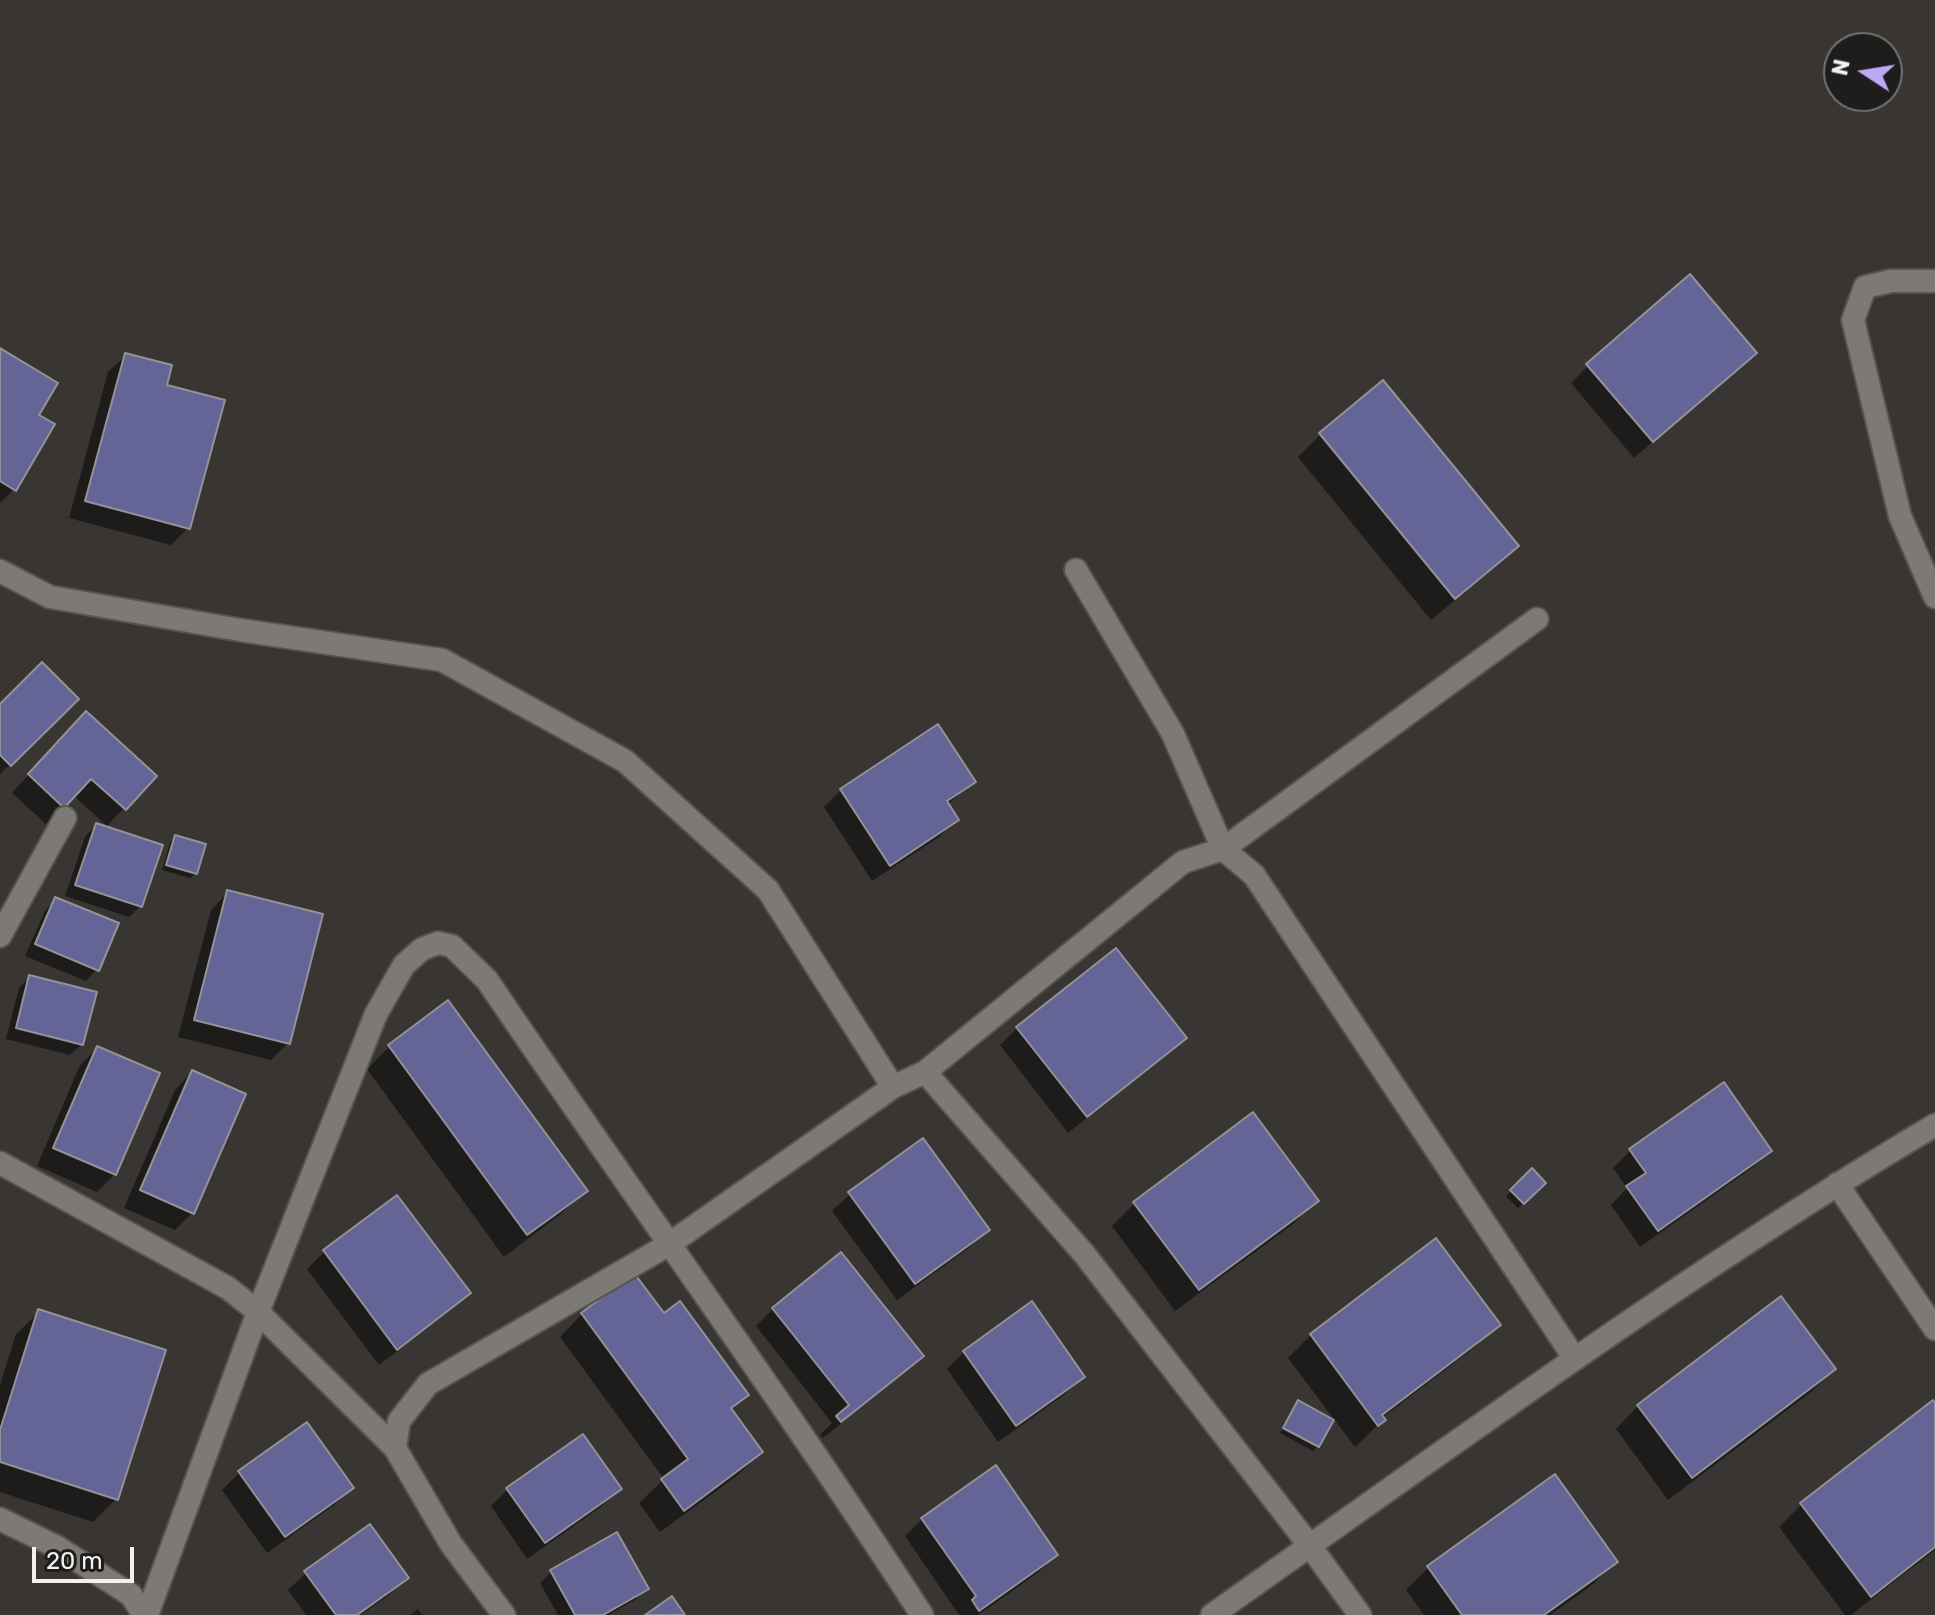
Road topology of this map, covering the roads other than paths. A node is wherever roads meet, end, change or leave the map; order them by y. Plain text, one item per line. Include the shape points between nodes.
1 (1935, 281) edge
2 (1076, 570) dead end
3 (0, 571) edge
4 (1935, 597) edge
5 (1537, 619) dead end
6 (65, 818) dead end
7 (1223, 849) junction
8 (0, 936) edge
9 (925, 1072) junction
10 (893, 1087) junction
11 (1935, 1125) edge
12 (0, 1163) edge
13 (1837, 1184) junction
14 (668, 1245) junction
15 (258, 1312) junction
16 (1935, 1329) edge
17 (1575, 1359) junction
18 (395, 1448) junction
19 (0, 1519) edge
20 (1310, 1546) junction
21 (127, 1605) edge
22 (146, 1615) edge
23 (504, 1615) edge
24 (922, 1615) edge
25 (1212, 1615) edge
26 (1360, 1615) edge

1 - 4 street via 1865,287 1853,320 1900,516
2 - 7 street via 1173,734
3 - 10 street via 50,597 442,660 625,761 768,890
5 - 7 street
6 - 8 street
7 - 9 street via 1183,862
7 - 17 street via 1254,875
9 - 10 street
9 - 20 street via 1085,1255
10 - 14 street
11 - 13 street
12 - 15 street via 228,1288
13 - 16 street
13 - 17 street
14 - 15 street via 487,980 452,946 438,943 404,965 376,1014
14 - 18 street via 428,1384 399,1421
14 - 24 street
15 - 18 street
15 - 22 street
17 - 20 street
18 - 23 street via 451,1544
19 - 21 street via 57,1547
20 - 25 street
20 - 26 street
21 - 22 street

